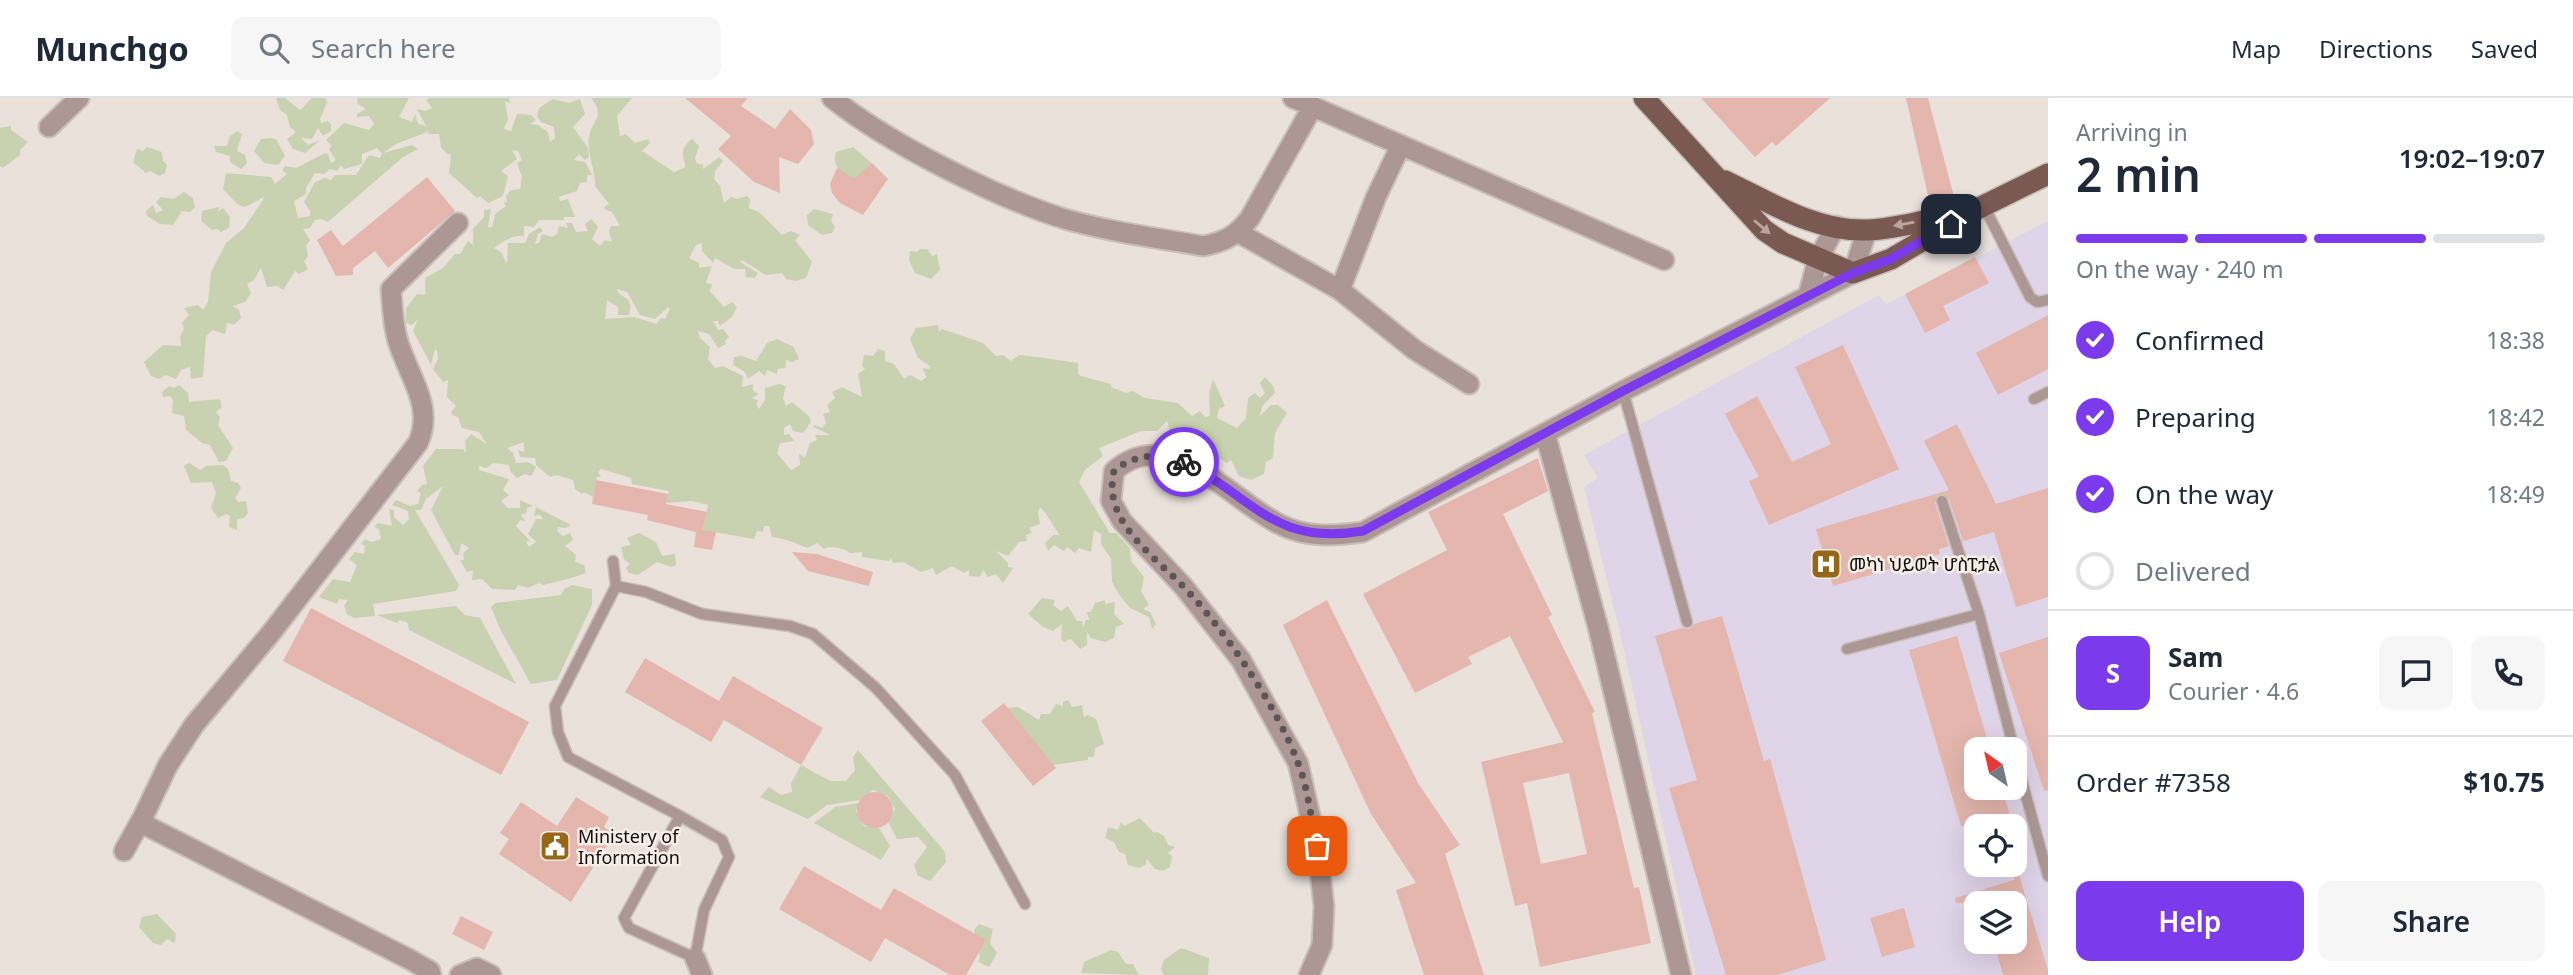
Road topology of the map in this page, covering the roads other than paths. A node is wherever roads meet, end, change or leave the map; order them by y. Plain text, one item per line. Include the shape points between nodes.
1 (79, 98) edge
2 (832, 98) edge
3 (1293, 98) edge
4 (1644, 98) edge
5 (1313, 106) junction
6 (49, 127) dead end
7 (1400, 147) junction
8 (2048, 174) edge
9 (1720, 178) junction
10 (1977, 209) junction
11 (458, 223) dead end
12 (1836, 226) junction
13 (1867, 230) junction
14 (1238, 233) junction
15 (1818, 259) junction
16 (1664, 260) dead end
17 (1853, 273) junction
18 (1340, 290) junction
19 (1808, 296) junction
20 (2048, 300) edge
21 (1469, 384) dead end
22 (1623, 391) junction
23 (2048, 392) edge
24 (2034, 399) dead end
25 (1545, 433) junction
26 (1942, 501) dead end
27 (613, 561) dead end
28 (617, 586) junction
29 (1979, 614) junction
30 (1687, 622) dead end
31 (1847, 649) dead end
32 (2011, 737) edge
33 (2027, 799) edge
34 (680, 816) junction
35 (142, 824) junction
36 (124, 850) dead end
37 (2048, 877) edge
38 (1026, 904) dead end
39 (699, 966) edge
40 (431, 975) edge
41 (460, 975) edge
42 (491, 975) edge
43 (1309, 975) edge
44 (1681, 975) edge

1 - 6 street
2 - 14 street via 955,172 1064,218 1203,246
3 - 5 street
4 - 9 main road
5 - 7 street
5 - 14 street
7 - 16 street
7 - 18 street
8 - 10 main road
9 - 12 main road via 1804,219
9 -> 15 main road via 1764,230
10 -> 13 main road
10 - 17 main road via 1891,259
10 - 20 lane via 2030,297 2037,302
11 - 35 street via 391,289 397,338 424,409 426,426 418,443 194,725 169,765
12 - 13 main road
12 - 15 street
13 - 17 street
14 - 18 street
15 - 17 main road
15 - 19 street
17 - 19 street
18 - 21 street via 1415,350
19 - 22 street
22 - 25 street
22 - 30 lane
23 - 24 lane
25 - 43 street via 1363,531 1332,536 1306,534 1279,524 1174,457 1138,458 1114,471 1111,501 1122,521 1183,586 1241,660 1298,763 1317,846 1324,906 1322,945
25 - 44 street via 1598,628
26 - 29 lane
27 - 28 lane
28 - 34 lane via 555,706 558,732 568,757
28 - 38 lane via 702,614 790,626 813,634 876,688 955,775
29 - 31 lane
29 - 32 lane
33 - 37 lane
34 - 39 lane via 722,841 729,857 704,910
34 - 39 lane via 624,918 629,928
35 - 36 street
35 - 40 street via 409,959
41 - 42 street via 477,968

